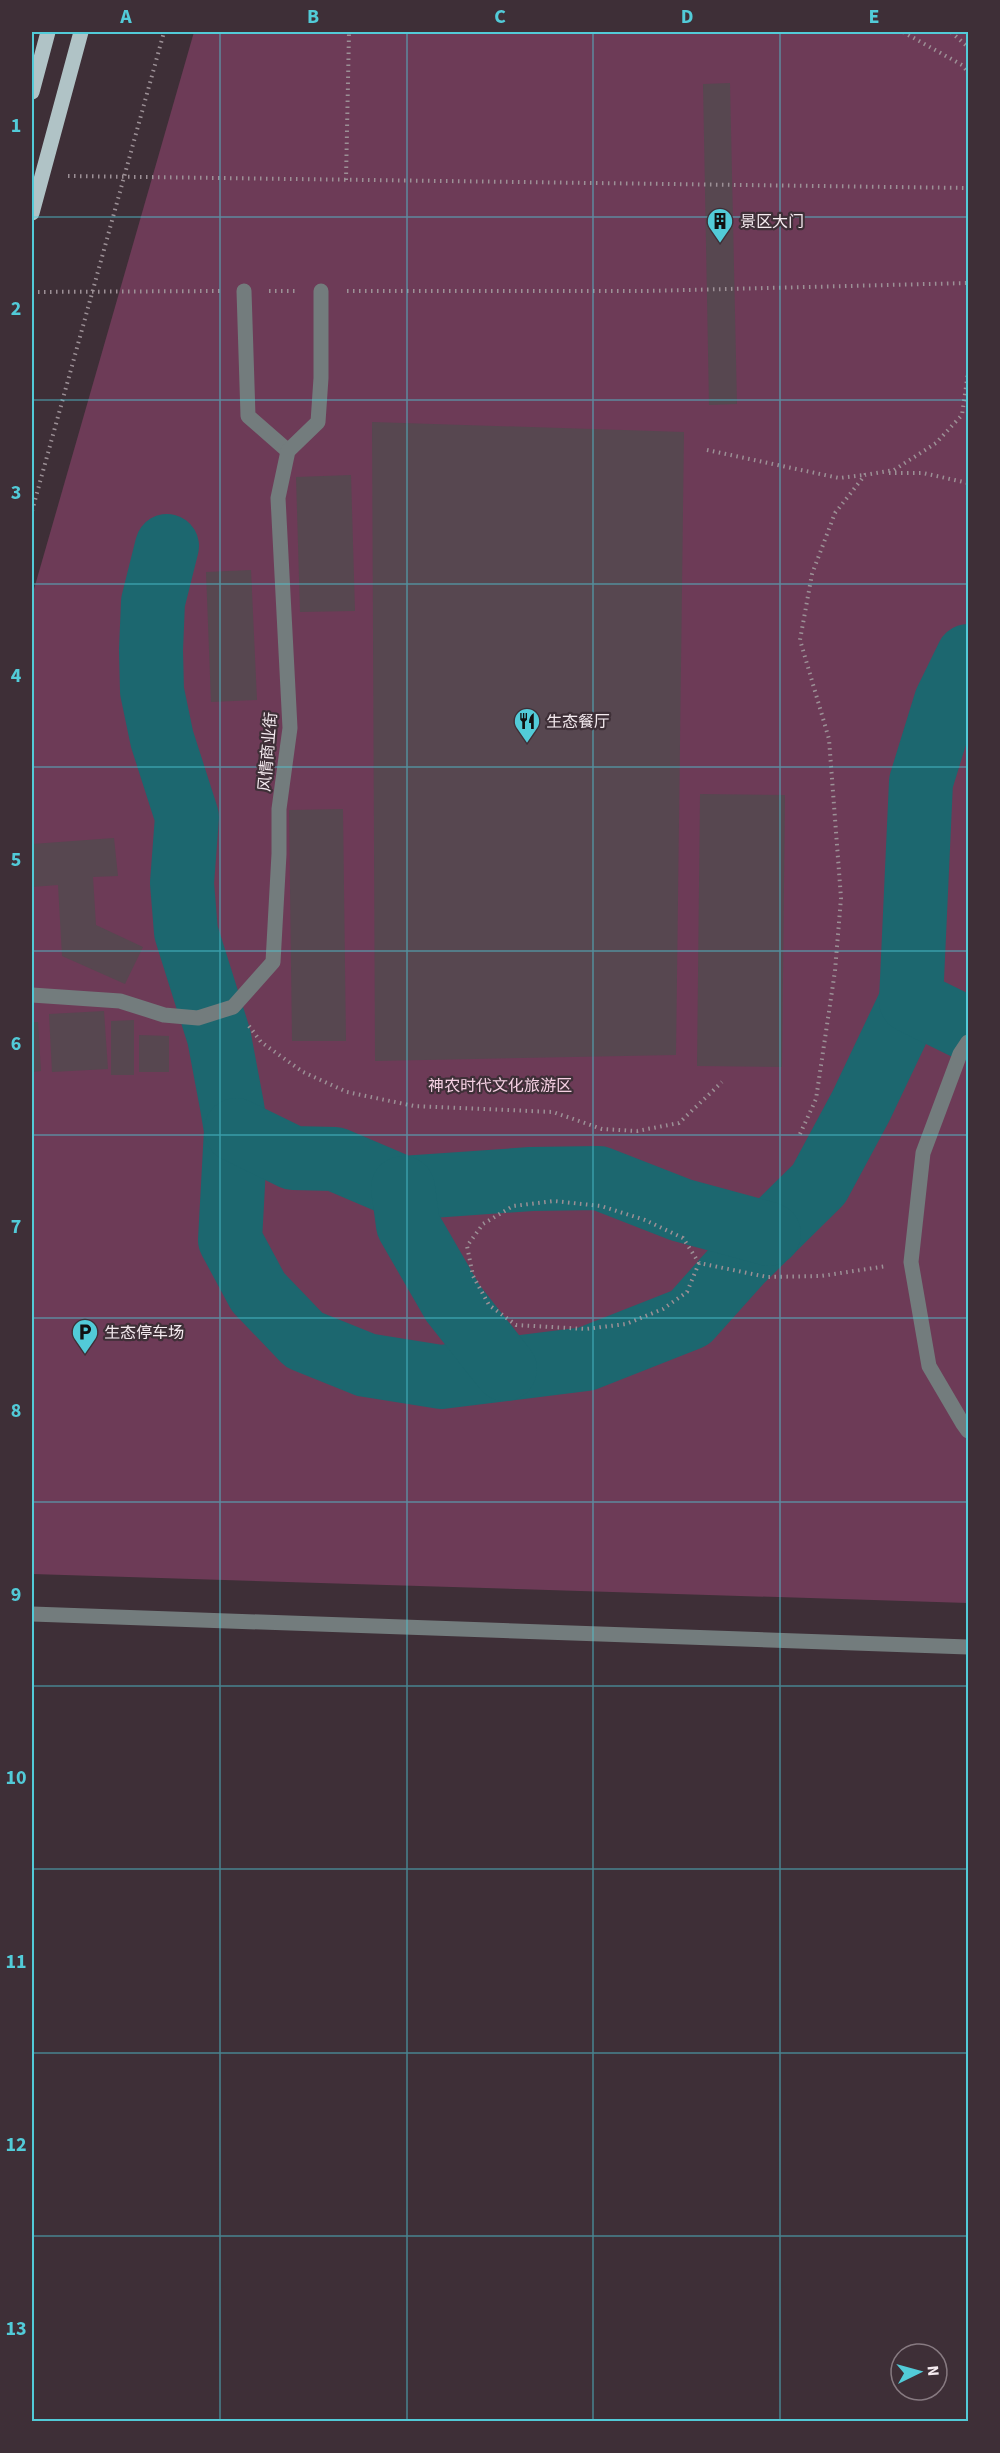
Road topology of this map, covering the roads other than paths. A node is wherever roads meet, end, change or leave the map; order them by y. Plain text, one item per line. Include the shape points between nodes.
1 (48, 32) edge
2 (81, 32) edge
3 (32, 92) edge
4 (32, 213) edge
5 (244, 291) road end
6 (321, 291) road end
7 (288, 451) junction
8 (32, 995) edge
9 (964, 1048) edge
10 (969, 1431) edge
11 (32, 1614) edge
12 (969, 1647) edge

1 - 3 main road
2 - 4 main road
5 - 7 street via 248,416
6 - 7 street via 318,422
7 - 8 street, 风情商业街 via 278,498 290,728 279,809 273,962 233,1007 198,1018 164,1015 120,1001
9 - 10 street via 923,1153 911,1262 929,1366
11 - 12 street

